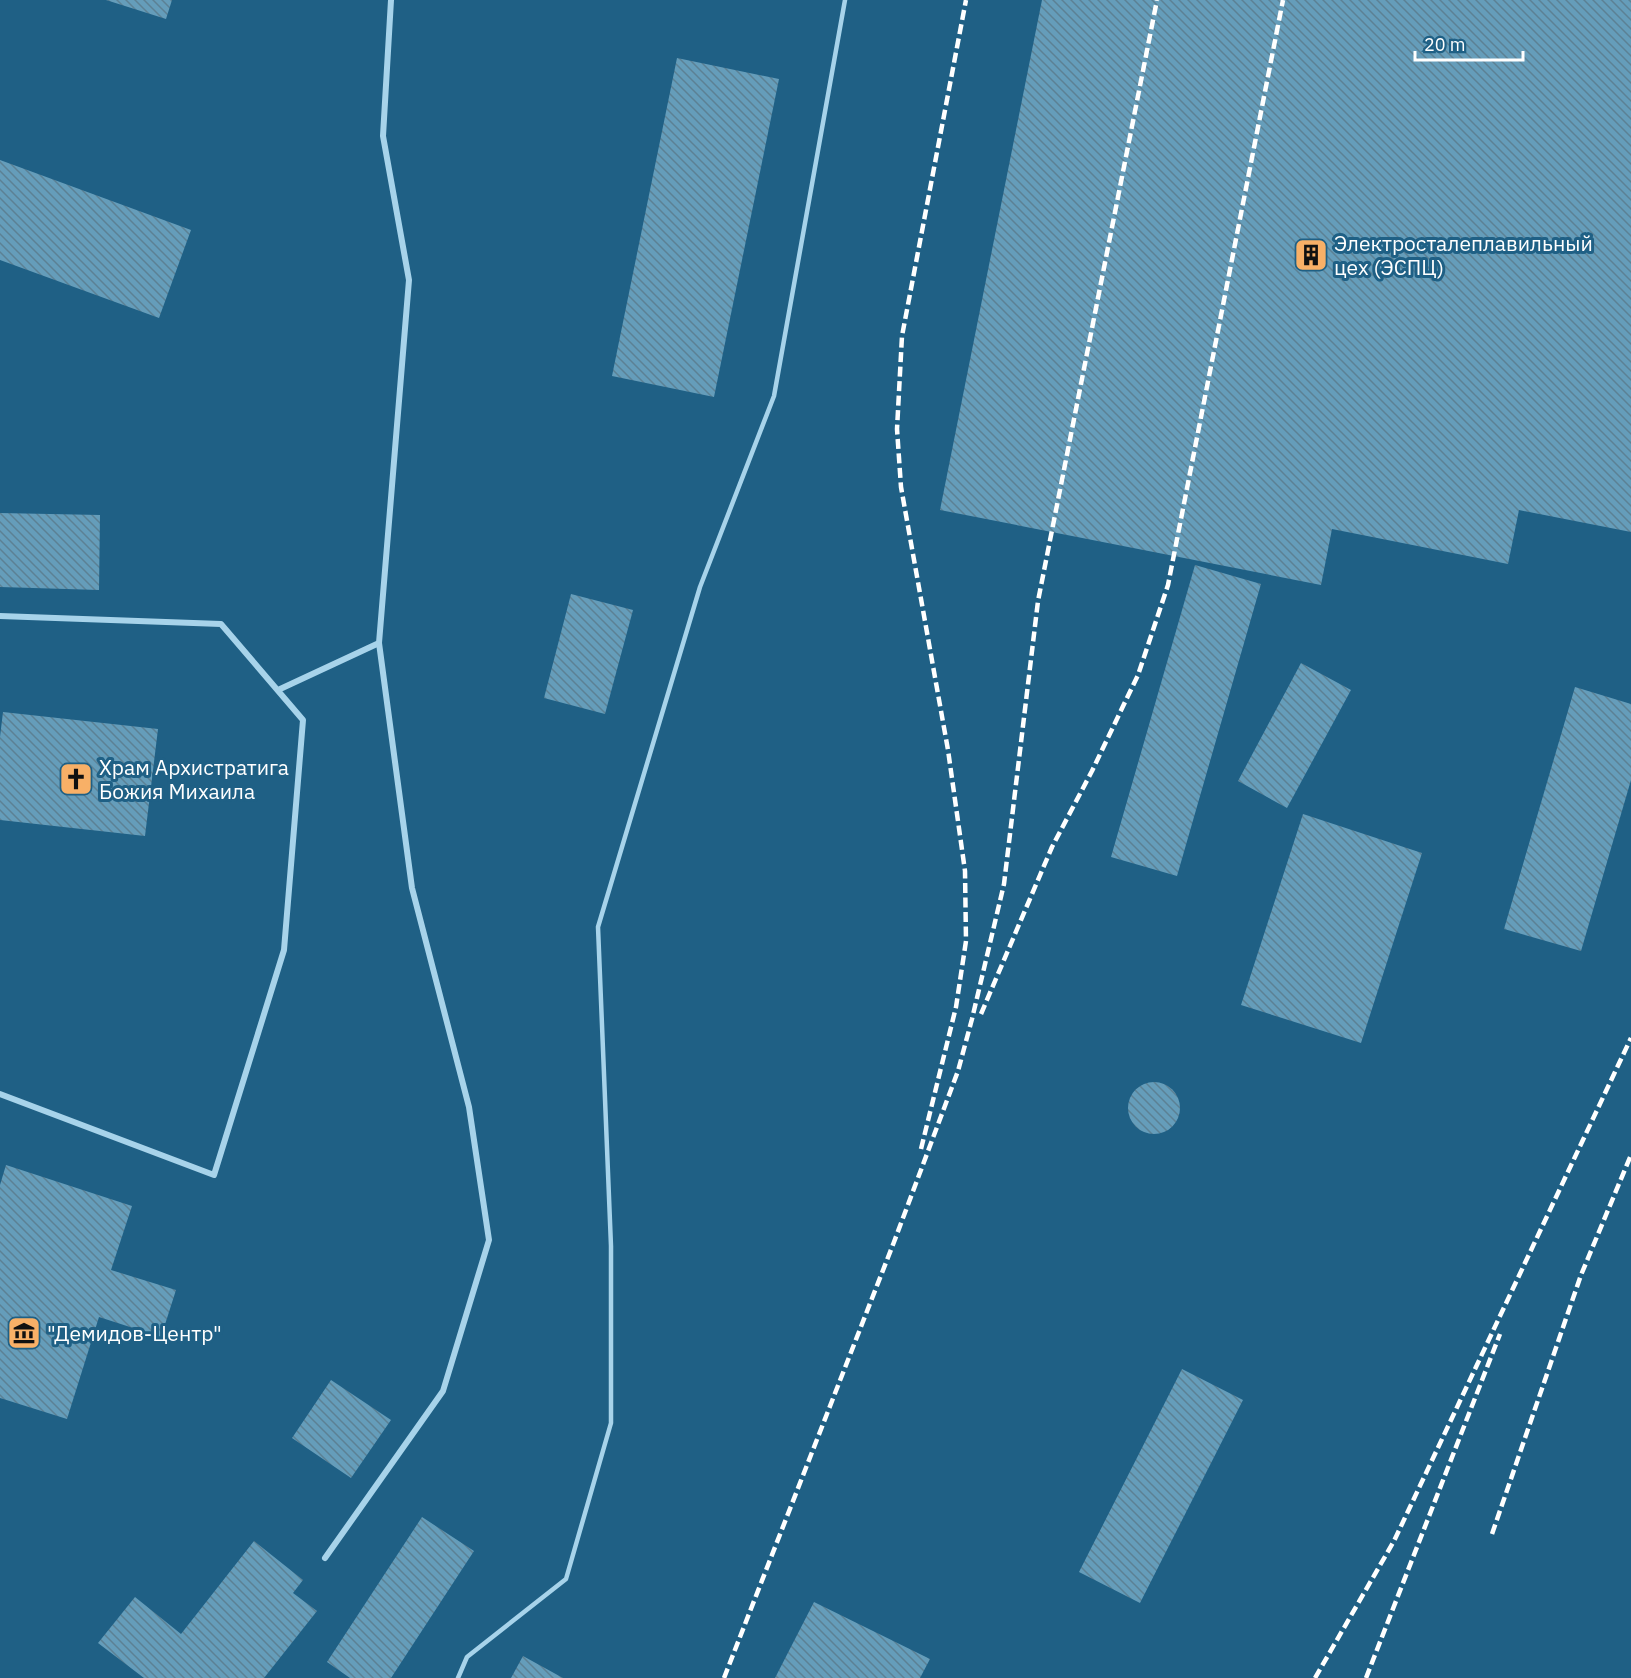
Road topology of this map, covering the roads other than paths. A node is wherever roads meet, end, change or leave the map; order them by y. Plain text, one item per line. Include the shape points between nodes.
1 (391, 0) edge
2 (845, 0) edge
3 (0, 616) edge
4 (379, 643) junction
5 (278, 690) junction
6 (0, 1094) edge
7 (325, 1558) dead end
8 (458, 1678) edge

1 - 4 street via 383,136 409,280
2 - 8 lane via 774,396 700,587 598,927 611,1246 611,1423 567,1578 467,1657
3 - 5 street via 221,624
4 - 5 street
4 - 7 street via 412,888 469,1107 489,1240 443,1391
5 - 6 street via 303,720 284,950 214,1175

